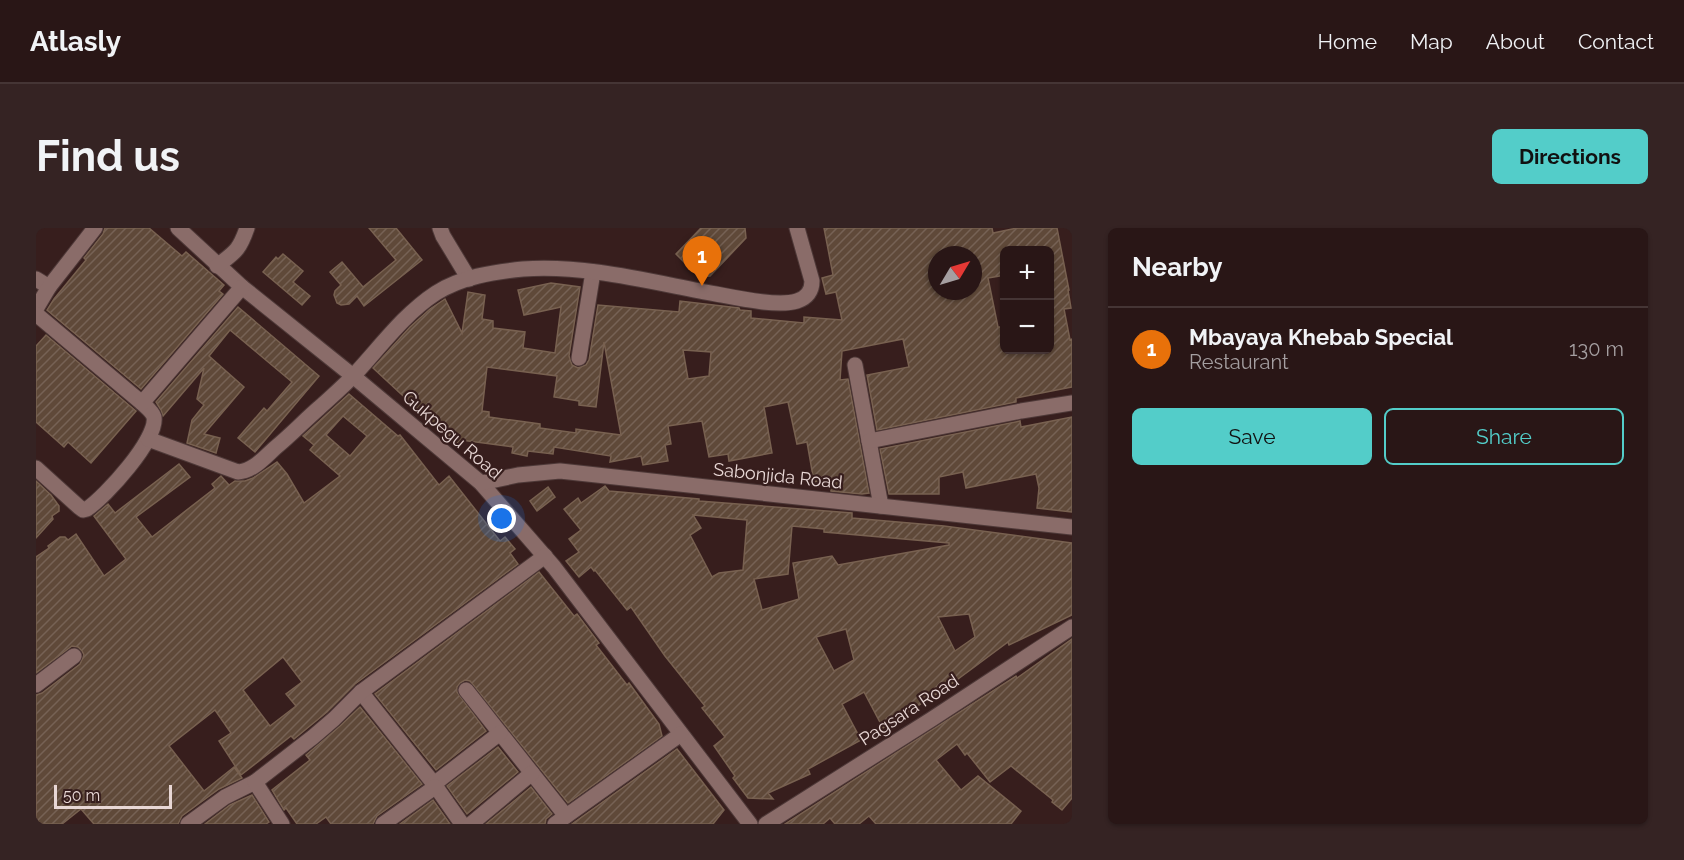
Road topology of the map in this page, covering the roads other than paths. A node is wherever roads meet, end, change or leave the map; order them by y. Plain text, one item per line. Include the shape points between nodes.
1 (95, 228) edge
2 (177, 228) edge
3 (247, 228) edge
4 (440, 228) edge
5 (797, 228) edge
6 (217, 266) junction
7 (593, 272) junction
8 (469, 279) junction
9 (43, 283) edge
10 (242, 287) junction
11 (36, 309) edge
12 (36, 314) edge
13 (579, 358) dead end
14 (855, 365) dead end
15 (353, 376) junction
16 (142, 403) junction
17 (1072, 403) edge
18 (148, 439) junction
19 (869, 441) junction
20 (36, 468) edge
21 (481, 483) junction
22 (881, 506) junction
23 (1072, 528) edge
24 (545, 556) junction
25 (1072, 627) edge
26 (74, 656) dead end
27 (36, 685) edge
28 (466, 690) dead end
29 (361, 692) junction
30 (500, 733) junction
31 (681, 734) junction
32 (532, 773) junction
33 (255, 782) junction
34 (435, 785) junction
35 (560, 820) edge
36 (188, 824) edge
37 (282, 824) edge
38 (383, 824) edge
39 (462, 824) edge
40 (471, 824) edge
41 (750, 824) edge
42 (766, 824) edge

1 - 9 street
2 - 6 street, Gukpegu Road
3 - 6 street via 237,251
4 - 8 street
5 - 7 street via 812,281 807,296 799,301 738,298
6 - 10 street, Gukpegu Road
7 - 8 street via 533,268
7 - 13 street
8 - 15 street via 452,284 418,307
9 - 11 street
10 - 15 street, Gukpegu Road
10 - 16 street
12 - 16 street
14 - 19 street
15 - 18 street via 290,436 244,471
15 - 21 street, Gukpegu Road
16 - 18 street via 153,413
17 - 19 street
18 - 20 street via 126,471 87,509 79,507
19 - 22 street
21 - 22 street, Sabonjida Road via 560,471
21 - 24 street, Gukpegu Road
22 - 23 street, Sabonjida Road
24 - 29 street
24 - 31 street, Gukpegu Road
25 - 42 street, Pagsara Road
26 - 27 street
28 - 30 street
29 - 33 street via 334,719
29 - 34 street
30 - 32 street
30 - 34 street
31 - 35 street
31 - 41 street, Gukpegu Road
32 - 35 street
32 - 40 street
33 - 36 street via 225,797
33 - 37 street
34 - 38 street
34 - 39 street

